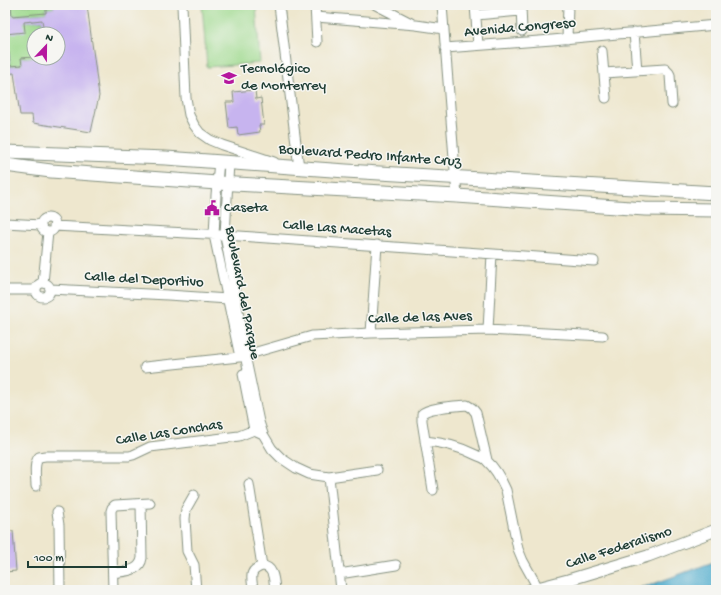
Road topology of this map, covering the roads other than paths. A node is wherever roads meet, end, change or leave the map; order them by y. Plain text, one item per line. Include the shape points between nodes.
1 (182, 5) edge
2 (279, 5) edge
3 (315, 5) edge
4 (376, 5) edge
5 (442, 5) edge
6 (475, 5) edge
7 (568, 5) edge
8 (521, 8) edge
9 (476, 15) junction
10 (316, 17) junction
11 (416, 25) junction
12 (716, 26) edge
13 (444, 29) junction
14 (522, 31) dead end
15 (634, 32) junction
16 (567, 39) junction
17 (317, 42) dead end
18 (478, 45) junction
19 (445, 48) junction
20 (602, 51) dead end
21 (637, 71) junction
22 (604, 73) junction
23 (606, 98) dead end
24 (672, 104) dead end
25 (5, 151) edge
26 (224, 162) junction
27 (5, 165) edge
28 (295, 168) junction
29 (5, 170) edge
30 (51, 171) junction
31 (455, 178) junction
32 (223, 183) junction
33 (716, 193) edge
34 (457, 196) junction
35 (716, 210) edge
36 (5, 223) edge
37 (51, 229) junction
38 (214, 235) junction
39 (225, 235) junction
40 (377, 246) junction
41 (492, 254) junction
42 (594, 261) dead end
43 (43, 288) junction
44 (5, 290) edge
45 (232, 299) junction
46 (488, 330) junction
47 (371, 333) junction
48 (603, 336) dead end
49 (242, 356) junction
50 (145, 367) dead end
51 (259, 431) junction
52 (425, 441) junction
53 (487, 460) junction
54 (376, 470) dead end
55 (329, 478) junction
56 (249, 484) dead end
57 (36, 486) dead end
58 (433, 490) dead end
59 (194, 495) dead end
60 (58, 512) dead end
61 (716, 530) edge
62 (396, 565) dead end
63 (262, 566) junction
64 (113, 573) junction
65 (339, 574) junction
66 (534, 589) edge
67 (60, 590) edge
68 (113, 590) edge
69 (196, 590) edge
70 (253, 590) edge
71 (276, 590) edge
72 (341, 590) edge

1 - 28 street via 186,98 194,125 210,140
2 - 28 street
3 - 10 street
4 - 11 street
5 - 13 street
6 - 9 street
7 - 16 street
8 - 9 street
8 - 14 street
9 - 18 street
10 - 11 street
10 - 17 street
11 - 13 street
12 - 15 street, Avenida Congreso
13 - 19 street
15 - 16 street, Avenida Congreso
15 - 21 street
16 - 18 street, Avenida Congreso
18 - 19 street, Avenida Congreso
19 - 31 street
20 - 22 street
21 - 22 street
21 - 24 street via 668,71
22 - 23 street
25 - 26 highway, Boulevard Pedro Infante Cruz
26 - 28 highway, Boulevard Pedro Infante Cruz
26 - 32 street, Boulevard del Parque
27 - 30 highway
28 - 31 highway, Boulevard Pedro Infante Cruz
29 - 30 street
30 - 32 highway
31 - 33 highway, Boulevard Pedro Infante Cruz
31 - 34 street
32 - 34 highway
32 - 38 street, Boulevard del Parque via 214,223
32 - 39 street, Boulevard del Parque
34 - 35 highway via 645,209
36 - 37 street, Calle Las Macetas via 41,225 44,219 48,218 54,222
37 - 38 street, Calle Las Macetas
37 - 43 street
38 - 39 street, Calle Las Macetas
38 - 45 street, Boulevard del Parque
39 - 40 street, Calle Las Macetas
39 - 45 street, Boulevard del Parque
40 - 41 street, Calle Las Macetas
40 - 47 street
41 - 42 street, Calle Las Macetas
41 - 46 street
43 - 44 street, Calle del Deportivo
43 - 45 street, Calle del Deportivo
45 - 49 street, Boulevard del Parque
46 - 47 street, Calle de las Aves
46 - 48 street, Calle de las Aves
47 - 49 street, Calle de las Aves via 312,336
49 - 50 street, Calle de las Aves
49 - 51 street, Boulevard del Parque
51 - 55 street via 276,454 288,463 309,474
51 - 57 street, Calle Las Conchas via 239,436 150,447 129,456 39,457 36,459
52 - 53 street via 454,446
52 - 53 street via 421,417 424,411 467,405 476,413
52 - 58 street
53 - 66 street via 506,490 518,549
54 - 55 street
55 - 65 street
56 - 63 street
59 - 69 street via 186,509 185,519 187,551 194,566
60 - 67 street
61 - 66 main road, Calle Federalismo via 648,556
62 - 65 street
63 - 70 street via 254,569 252,573
63 - 71 street via 270,569
64 - 64 street via 112,508 146,504 140,564 135,569
64 - 68 street
65 - 72 street

